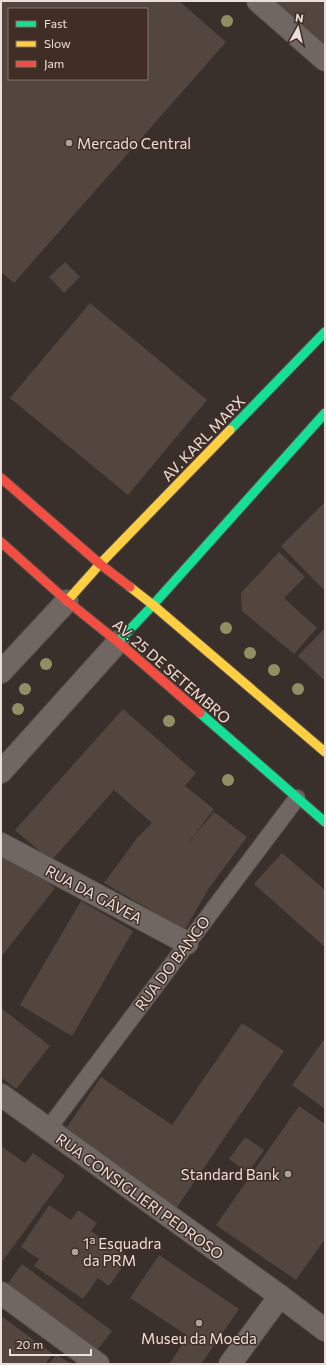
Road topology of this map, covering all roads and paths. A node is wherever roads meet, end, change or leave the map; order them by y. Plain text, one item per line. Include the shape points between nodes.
1 (258, 1) edge
2 (325, 60) edge
3 (325, 332) edge
4 (325, 413) edge
5 (1, 478) edge
6 (1, 542) edge
7 (100, 564) junction
8 (66, 601) junction
9 (153, 605) junction
10 (118, 642) junction
11 (1, 672) edge
12 (325, 752) edge
13 (1, 772) edge
14 (298, 798) junction
15 (325, 822) edge
16 (1, 844) edge
17 (187, 944) junction
18 (1, 1096) edge
19 (48, 1129) junction
20 (1, 1294) edge
21 (280, 1296) junction
22 (325, 1330) edge
23 (98, 1364) edge
24 (230, 1364) edge

1 - 2 street
3 - 7 main road, AV. KARL MARX
4 - 9 main road
5 - 7 main road
6 - 8 main road, AV. 25 DE SETEMBRO
7 - 8 main road, AV. KARL MARX
7 - 9 main road
8 - 10 main road, AV. 25 DE SETEMBRO
8 - 11 street
9 - 10 main road
9 - 12 main road
10 - 13 street
10 - 14 main road, AV. 25 DE SETEMBRO
14 - 15 main road, AV. 25 DE SETEMBRO
14 - 17 lane, RUA DO BANCO
16 - 17 street, RUA DA GÁVEA
17 - 19 lane, RUA DO BANCO
18 - 19 street, RUA CONSIGLIERI PEDROSO
19 - 21 street, RUA CONSIGLIERI PEDROSO
20 - 23 street
21 - 22 street, RUA CONSIGLIERI PEDROSO
21 - 24 street

